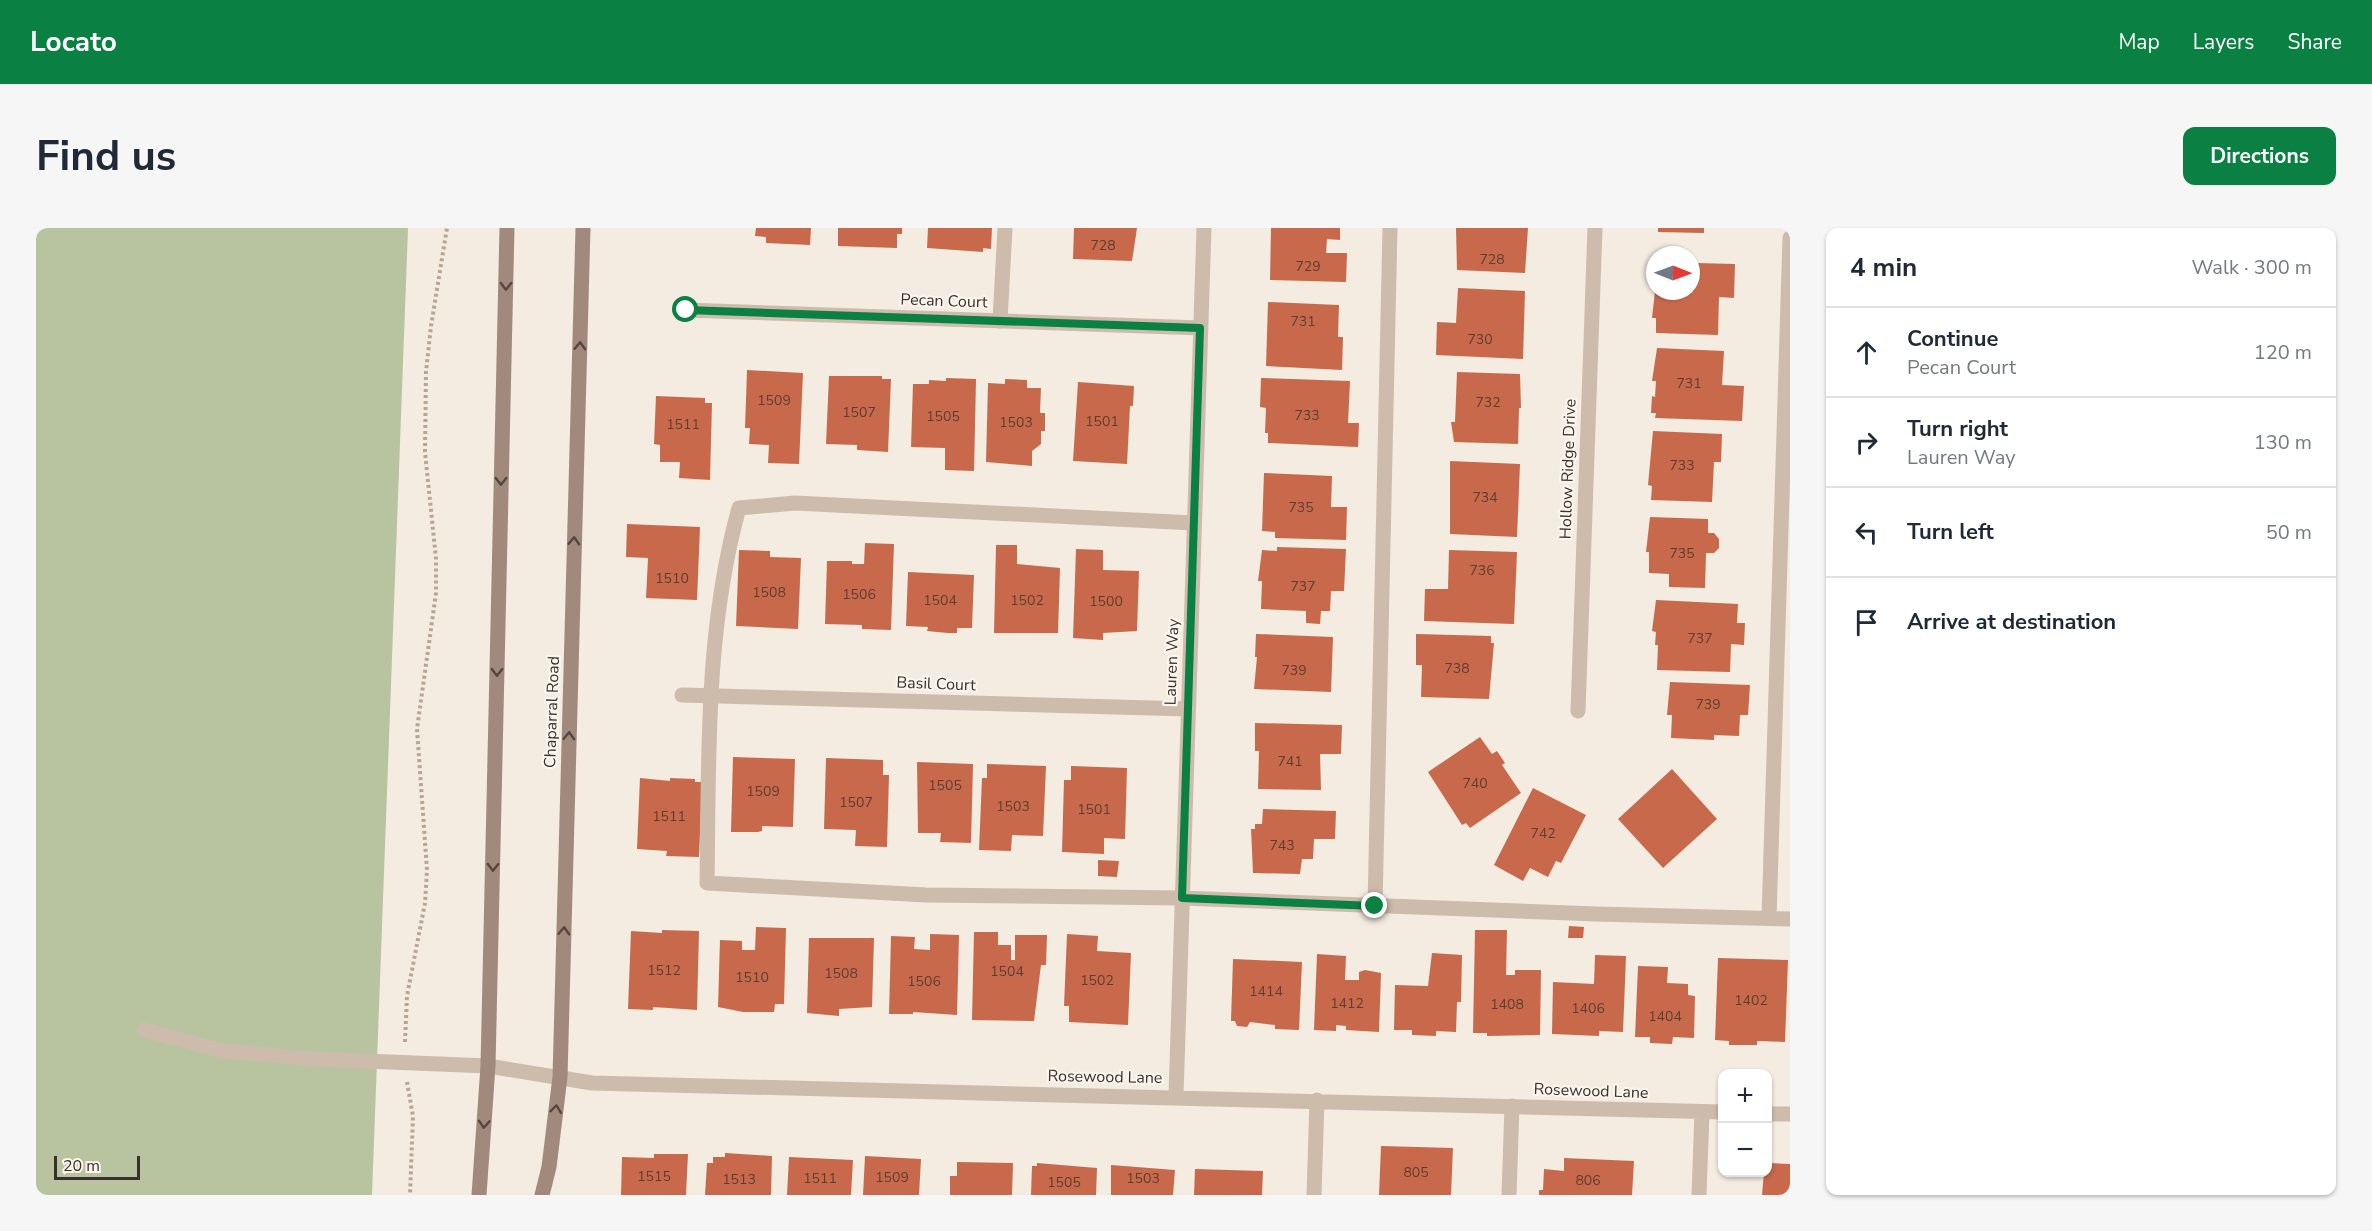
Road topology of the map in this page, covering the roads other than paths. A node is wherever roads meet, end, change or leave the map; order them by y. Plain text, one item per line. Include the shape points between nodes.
1 (507, 228) edge
2 (583, 228) edge
3 (1005, 228) edge
4 (1204, 228) edge
5 (1390, 228) edge
6 (1595, 228) edge
7 (1790, 238) edge
8 (686, 310) dead end
9 (1000, 321) junction
10 (1200, 328) junction
11 (1194, 523) junction
12 (682, 695) dead end
13 (709, 696) junction
14 (1188, 709) junction
15 (1578, 711) dead end
16 (1182, 898) junction
17 (1375, 906) junction
18 (1769, 918) junction
19 (1790, 919) edge
20 (144, 1030) dead end
21 (488, 1066) junction
22 (560, 1077) junction
23 (1176, 1096) junction
24 (1317, 1100) junction
25 (1512, 1106) junction
26 (1702, 1112) junction
27 (1718, 1112) edge
28 (1772, 1114) edge
29 (1790, 1114) edge
30 (479, 1195) edge
31 (543, 1195) edge
32 (1314, 1195) edge
33 (1509, 1195) edge
34 (1700, 1195) edge

1 -> 21 main road
22 -> 2 main road, Chaparral Road
3 - 9 street
4 - 10 street, Lauren Way
5 - 17 street
6 - 15 street, Hollow Ridge Drive
7 - 18 street
8 - 9 street, Pecan Court
9 - 10 street, Pecan Court
10 - 11 street, Lauren Way
11 - 13 street via 795,503 739,508 726,556
11 - 14 street, Lauren Way
12 - 13 street, Basil Court
13 - 14 street, Basil Court
13 - 16 street via 707,883 926,895
14 - 16 street, Lauren Way
16 - 17 street
16 - 23 street, Lauren Way
17 - 18 street
18 - 19 street
20 - 21 street, Rosewood Lane via 223,1051
21 - 22 street, Rosewood Lane
21 -> 30 main road
22 - 23 street, Rosewood Lane via 592,1083
31 -> 22 main road, Chaparral Road
23 - 24 street, Rosewood Lane
24 - 25 street, Rosewood Lane
24 - 32 street
25 - 26 street, Rosewood Lane
25 - 33 street
26 - 27 street, Rosewood Lane
26 - 34 street
28 - 29 street

